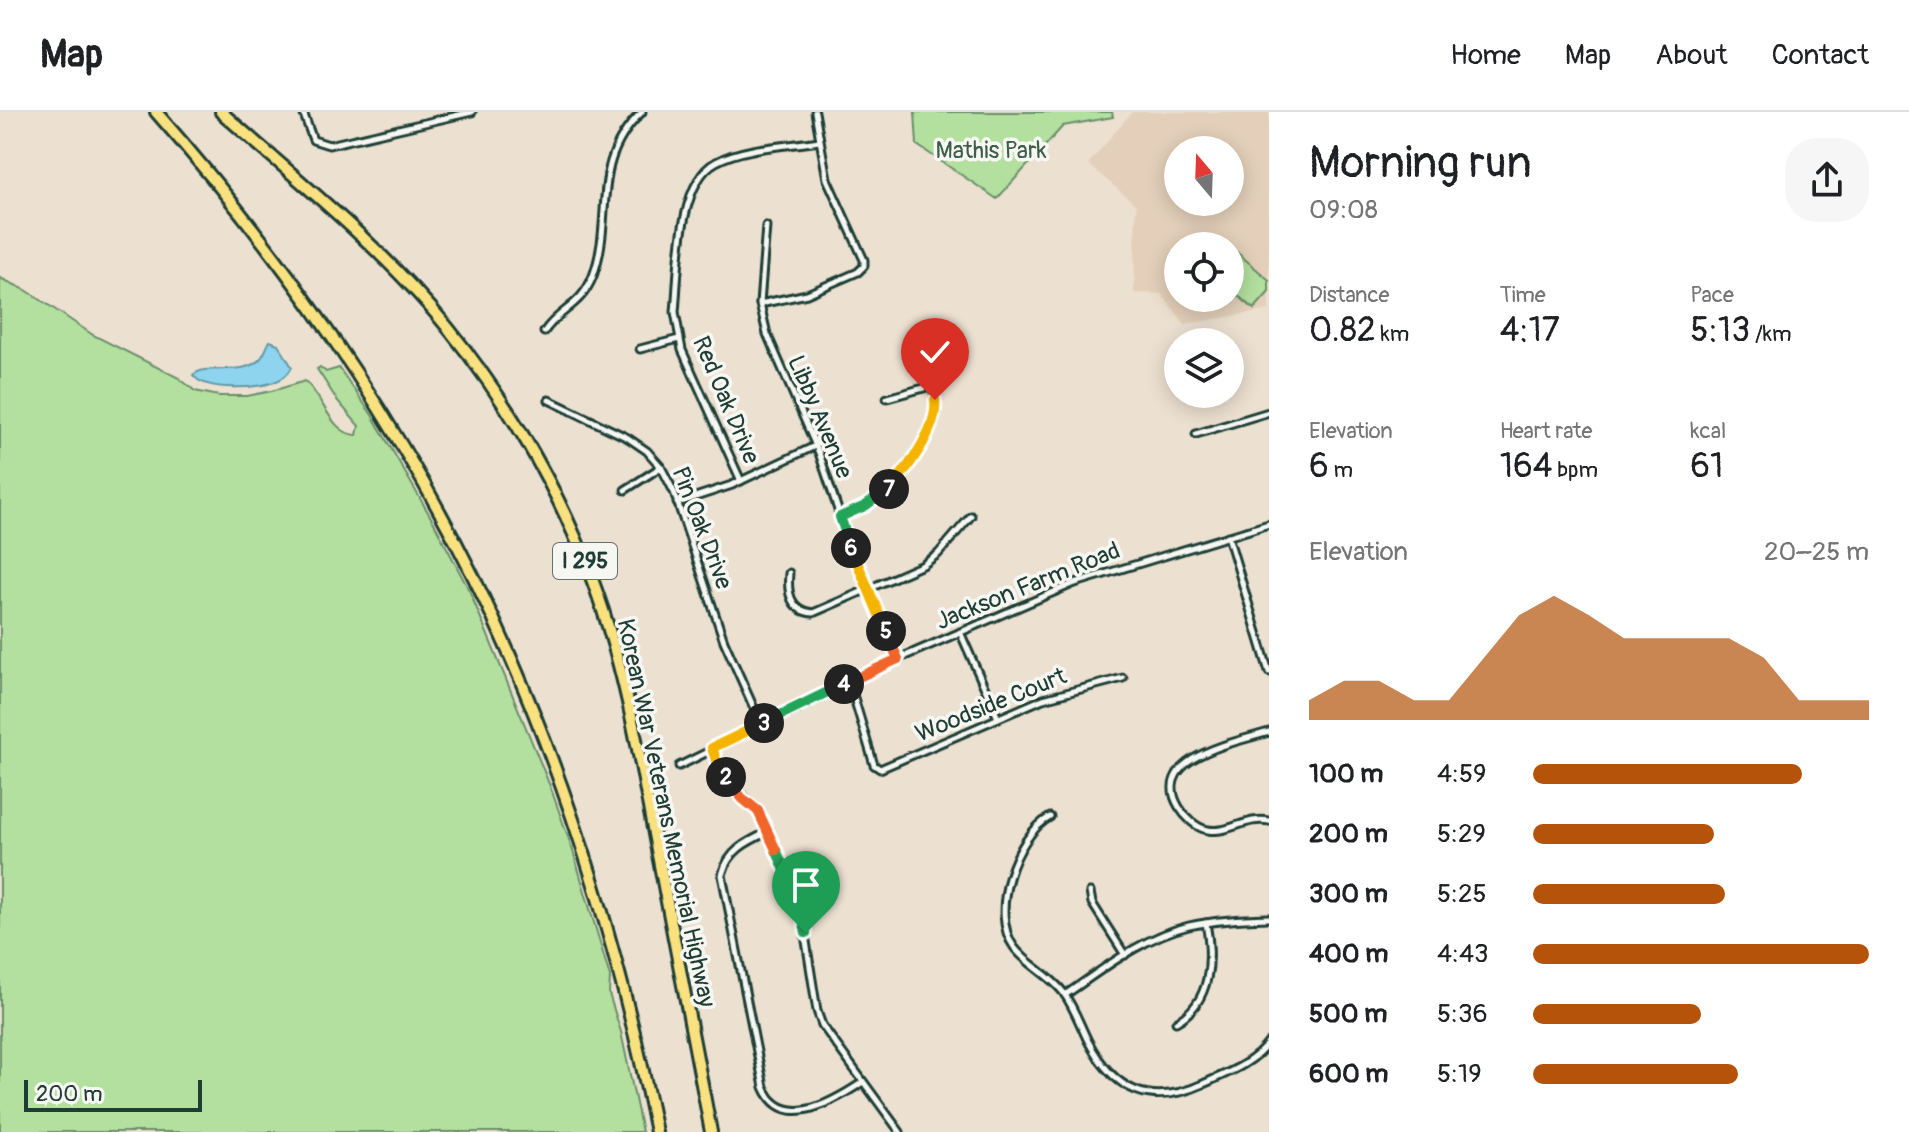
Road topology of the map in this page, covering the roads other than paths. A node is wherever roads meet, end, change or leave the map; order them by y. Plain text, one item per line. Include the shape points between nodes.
1 (156, 112) edge
2 (221, 112) edge
3 (303, 112) edge
4 (472, 112) edge
5 (642, 112) edge
6 (815, 112) edge
7 (819, 141) junction
8 (766, 226) dead end
9 (760, 304) junction
10 (544, 332) dead end
11 (679, 339) junction
12 (919, 347) dead end
13 (640, 349) dead end
14 (931, 386) junction
15 (887, 398) dead end
16 (549, 400) dead end
17 (1269, 412) edge
18 (1196, 434) dead end
19 (815, 446) junction
20 (661, 467) junction
21 (741, 481) junction
22 (625, 490) dead end
23 (677, 503) junction
24 (971, 516) dead end
25 (840, 517) junction
26 (1269, 524) edge
27 (1228, 536) junction
28 (789, 573) dead end
29 (868, 590) junction
30 (960, 632) junction
31 (898, 659) junction
32 (1268, 663) edge
33 (1269, 672) edge
34 (1123, 678) dead end
35 (849, 681) junction
36 (998, 718) junction
37 (761, 724) junction
38 (1269, 732) edge
39 (712, 748) junction
40 (679, 766) dead end
41 (1050, 817) dead end
42 (1269, 821) edge
43 (768, 832) junction
44 (1090, 892) dead end
45 (1269, 918) edge
46 (1206, 923) junction
47 (1125, 955) junction
48 (1065, 995) junction
49 (1176, 1022) dead end
50 (1269, 1042) edge
51 (863, 1082) junction
52 (656, 1132) edge
53 (711, 1132) edge
54 (900, 1132) edge

1 - 52 highway via 284,269 356,373 428,493 505,645 599,896
2 - 53 highway, Korean War Veterans Memorial Highway / I 295 via 373,247 419,295 502,402 556,497 592,580 621,675
3 - 4 street via 313,140 329,145
5 - 10 street via 612,155 597,263 589,284 577,304
6 - 7 street
7 - 9 street via 830,187 864,266 807,294
7 - 11 street, Red Oak Drive via 730,156 699,176 688,198 683,234 675,312
8 - 9 street, Libby Avenue
9 - 19 street, Libby Avenue via 773,351
11 - 13 street
11 - 21 street, Red Oak Drive
12 - 14 street
14 - 15 street
14 - 25 street via 933,425 898,479 876,500
16 - 20 street, Pin Oak Drive via 628,438
17 - 18 street
19 - 21 street
19 - 25 street, Libby Avenue
20 - 22 street
20 - 23 street, Pin Oak Drive
21 - 23 street
23 - 37 street, Pin Oak Drive via 724,641
24 - 29 street via 932,560
25 - 29 street, Libby Avenue
26 - 27 street, Jackson Farm Road
27 - 30 street, Jackson Farm Road via 1097,575
27 - 32 street
28 - 29 street via 790,597 805,612
29 - 31 street, Libby Avenue
30 - 31 street, Jackson Farm Road
30 - 36 street
31 - 35 street, Jackson Farm Road
32 - 33 street
34 - 36 street, Woodside Court
35 - 36 street, Woodside Court via 875,767 883,769
35 - 37 street, Jackson Farm Road
37 - 39 street, Jackson Farm Road
38 - 42 street via 1188,760 1173,793 1190,821 1206,830
39 - 40 street, Jackson Farm Road
39 - 43 street via 718,765 758,811
41 - 48 street via 1032,830 1022,849 1003,916 1014,947
43 - 51 street via 800,903 822,1025
43 - 51 street via 738,848 722,875 764,1087 773,1104 806,1112
44 - 47 street
45 - 46 street
46 - 47 street via 1174,931
46 - 49 street via 1207,980 1193,1008
47 - 48 street
48 - 50 street via 1105,1069 1145,1094 1166,1096 1197,1087 1247,1063
51 - 54 street

